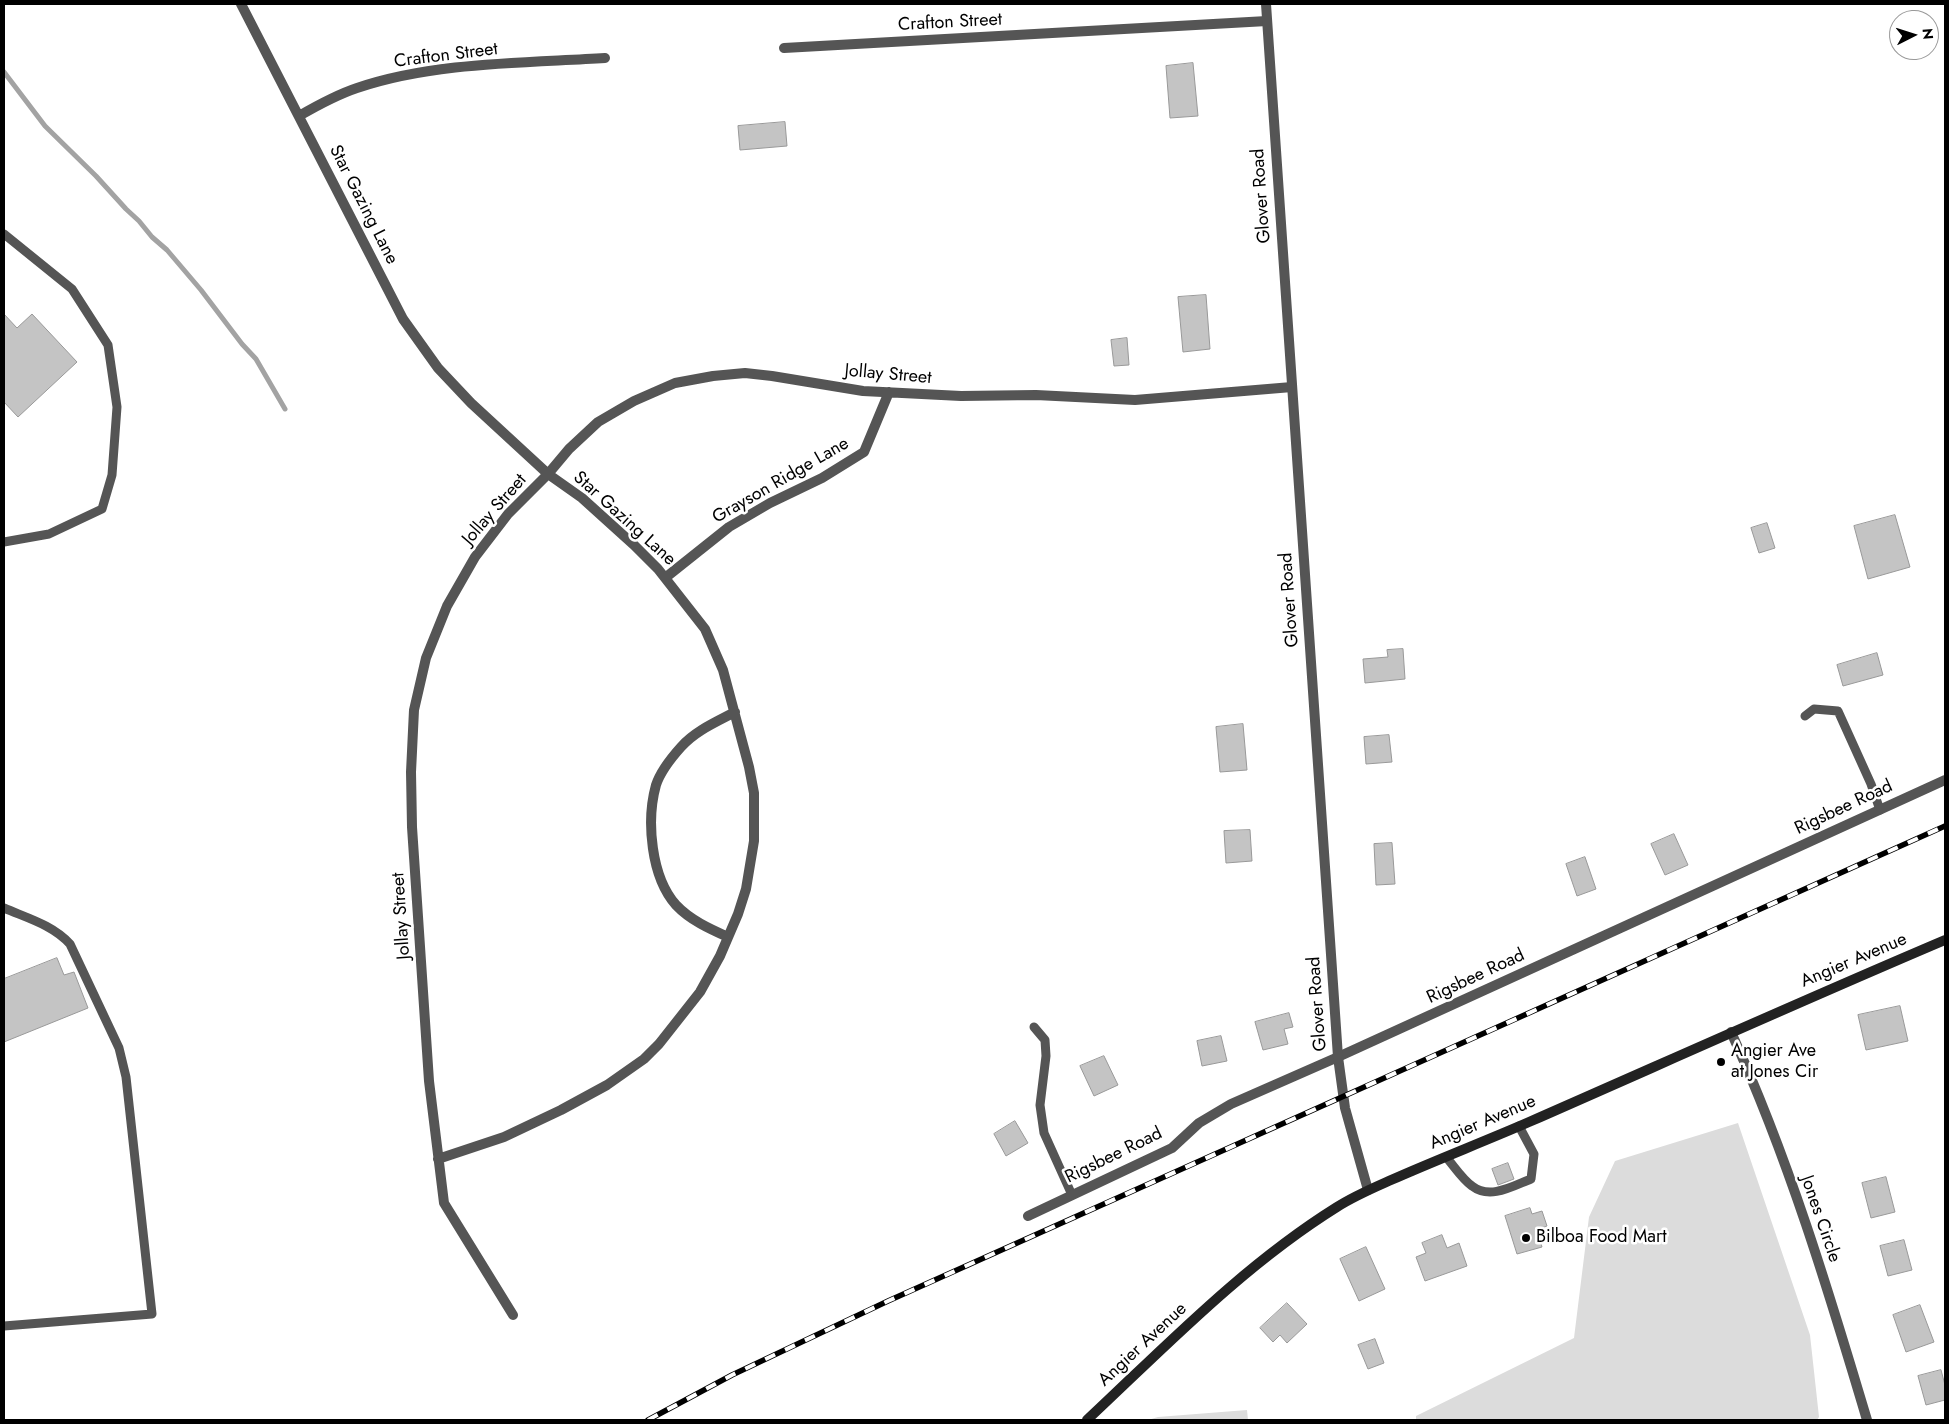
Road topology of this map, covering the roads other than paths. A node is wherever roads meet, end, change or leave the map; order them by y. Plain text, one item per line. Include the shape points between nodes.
1 (241, 4) edge
2 (1266, 4) edge
3 (1267, 22) junction
4 (784, 48) dead end
5 (605, 58) dead end
6 (299, 116) junction
7 (4, 234) edge
8 (1292, 388) junction
9 (889, 392) junction
10 (548, 474) junction
11 (4, 542) edge
12 (665, 578) junction
13 (735, 712) junction
14 (1804, 716) dead end
15 (1945, 780) edge
16 (1880, 810) junction
17 (4, 908) edge
18 (728, 937) junction
19 (1945, 940) edge
20 (1034, 1027) dead end
21 (1731, 1032) junction
22 (1338, 1058) junction
23 (1519, 1126) junction
24 (1446, 1157) junction
25 (438, 1159) junction
26 (1368, 1190) junction
27 (1072, 1195) junction
28 (1028, 1216) dead end
29 (513, 1315) dead end
30 (4, 1326) edge
31 (1087, 1420) edge
32 (1867, 1420) edge

1 - 6 street, Star Gazing Lane
2 - 3 street, Glover Road
3 - 4 street, Crafton Street
3 - 8 street, Glover Road
5 - 6 street, Crafton Street via 419,72 357,88
6 - 10 street, Star Gazing Lane via 403,319 438,368
7 - 11 lane via 72,289 108,345 117,407 112,475 102,510 49,534
8 - 9 street, Jollay Street via 1135,400
8 - 22 street, Glover Road
9 - 10 street, Jollay Street via 745,373 675,383 598,422
9 - 12 street, Grayson Ridge Lane via 864,452 729,527
10 - 12 street, Star Gazing Lane via 582,498
10 - 25 street, Jollay Street via 508,514 475,557 447,606 430,649 414,710 412,828 429,1081
12 - 13 street, Star Gazing Lane via 705,628 723,670
13 - 18 street, Star Gazing Lane via 754,793 754,841 746,889
13 - 18 street via 697,733 681,747 656,784 652,806 654,852 665,891 690,916
14 - 16 lane via 1814,709 1838,711
15 - 16 street, Rigsbee Road
16 - 22 street, Rigsbee Road
17 - 30 lane via 50,927 70,944 119,1048 126,1077 152,1314
18 - 25 street, Star Gazing Lane via 700,992 644,1059 593,1092 532,1125
19 - 21 main road, Angier Avenue
20 - 27 lane via 1045,1040 1040,1104 1044,1133
21 - 23 main road, Angier Avenue
21 - 32 street, Jones Circle via 1786,1168
22 - 26 street, Glover Road via 1346,1108
22 - 27 street, Rigsbee Road via 1231,1104 1199,1122 1172,1148
23 - 24 main road, Angier Avenue
23 - 24 lane via 1534,1154 1531,1179 1499,1192 1488,1192 1473,1187
24 - 26 main road, Angier Avenue
25 - 29 street, Jollay Street via 444,1203
26 - 31 main road, Angier Avenue via 1303,1229 1251,1269
27 - 28 street, Rigsbee Road

